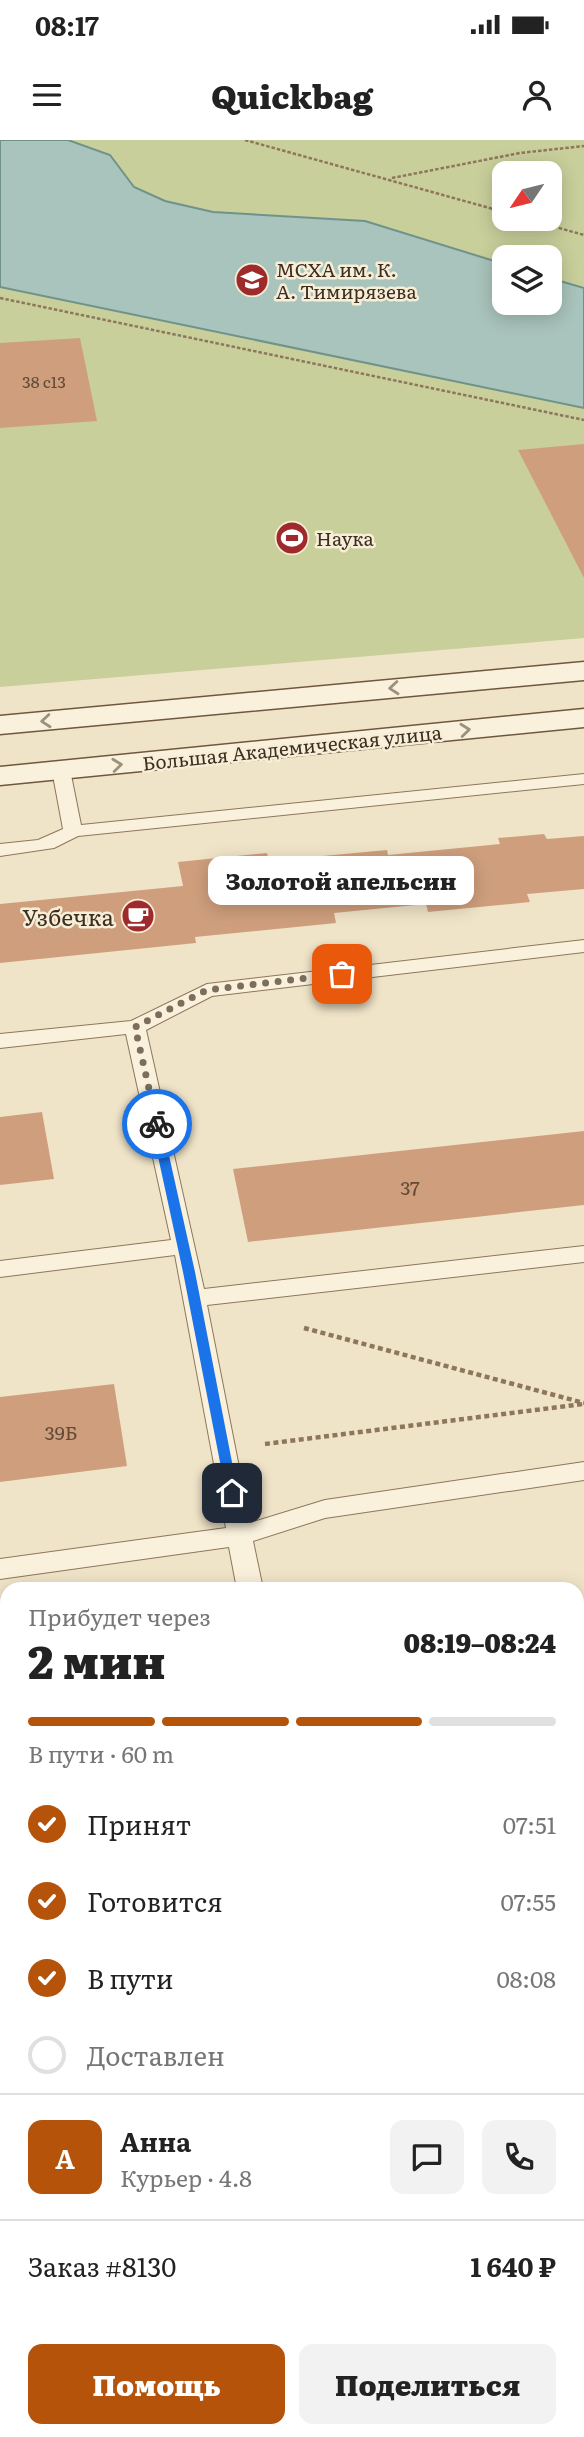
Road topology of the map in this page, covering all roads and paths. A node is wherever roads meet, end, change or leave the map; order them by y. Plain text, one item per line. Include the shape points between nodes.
1 (245, 140) edge
2 (584, 146) edge
3 (388, 178) junction
4 (492, 208) edge
5 (562, 229) edge
6 (584, 235) edge
7 (0, 298) edge
8 (584, 420) edge
9 (584, 671) edge
10 (584, 718) edge
11 (0, 725) edge
12 (61, 770) junction
13 (0, 776) edge
14 (584, 779) edge
15 (73, 831) junction
16 (0, 850) edge
17 (584, 946) edge
18 (135, 1027) junction
19 (0, 1041) edge
20 (184, 1247) junction
21 (584, 1254) edge
22 (0, 1269) edge
23 (194, 1298) junction
24 (302, 1327) dead end
25 (584, 1403) edge
26 (223, 1450) junction
27 (584, 1471) edge
28 (240, 1536) junction
29 (0, 1569) edge
30 (249, 1582) edge

1 - 3 path
2 - 3 path
3 - 4 path
5 - 6 path
7 - 8 path
9 -> 11 main road
12 -> 10 main road, Большая Академическая улица
12 - 13 main road, Большая Академическая улица
12 - 15 lane
14 - 15 lane
15 - 16 lane via 40,846
17 - 18 lane via 207,990
18 - 19 lane
18 - 20 lane
20 - 22 lane
20 - 23 lane
21 - 23 lane
23 - 26 lane
24 - 25 path
25 - 26 path
26 - 28 lane
27 - 28 lane via 325,1509
28 - 29 lane
28 - 30 lane

